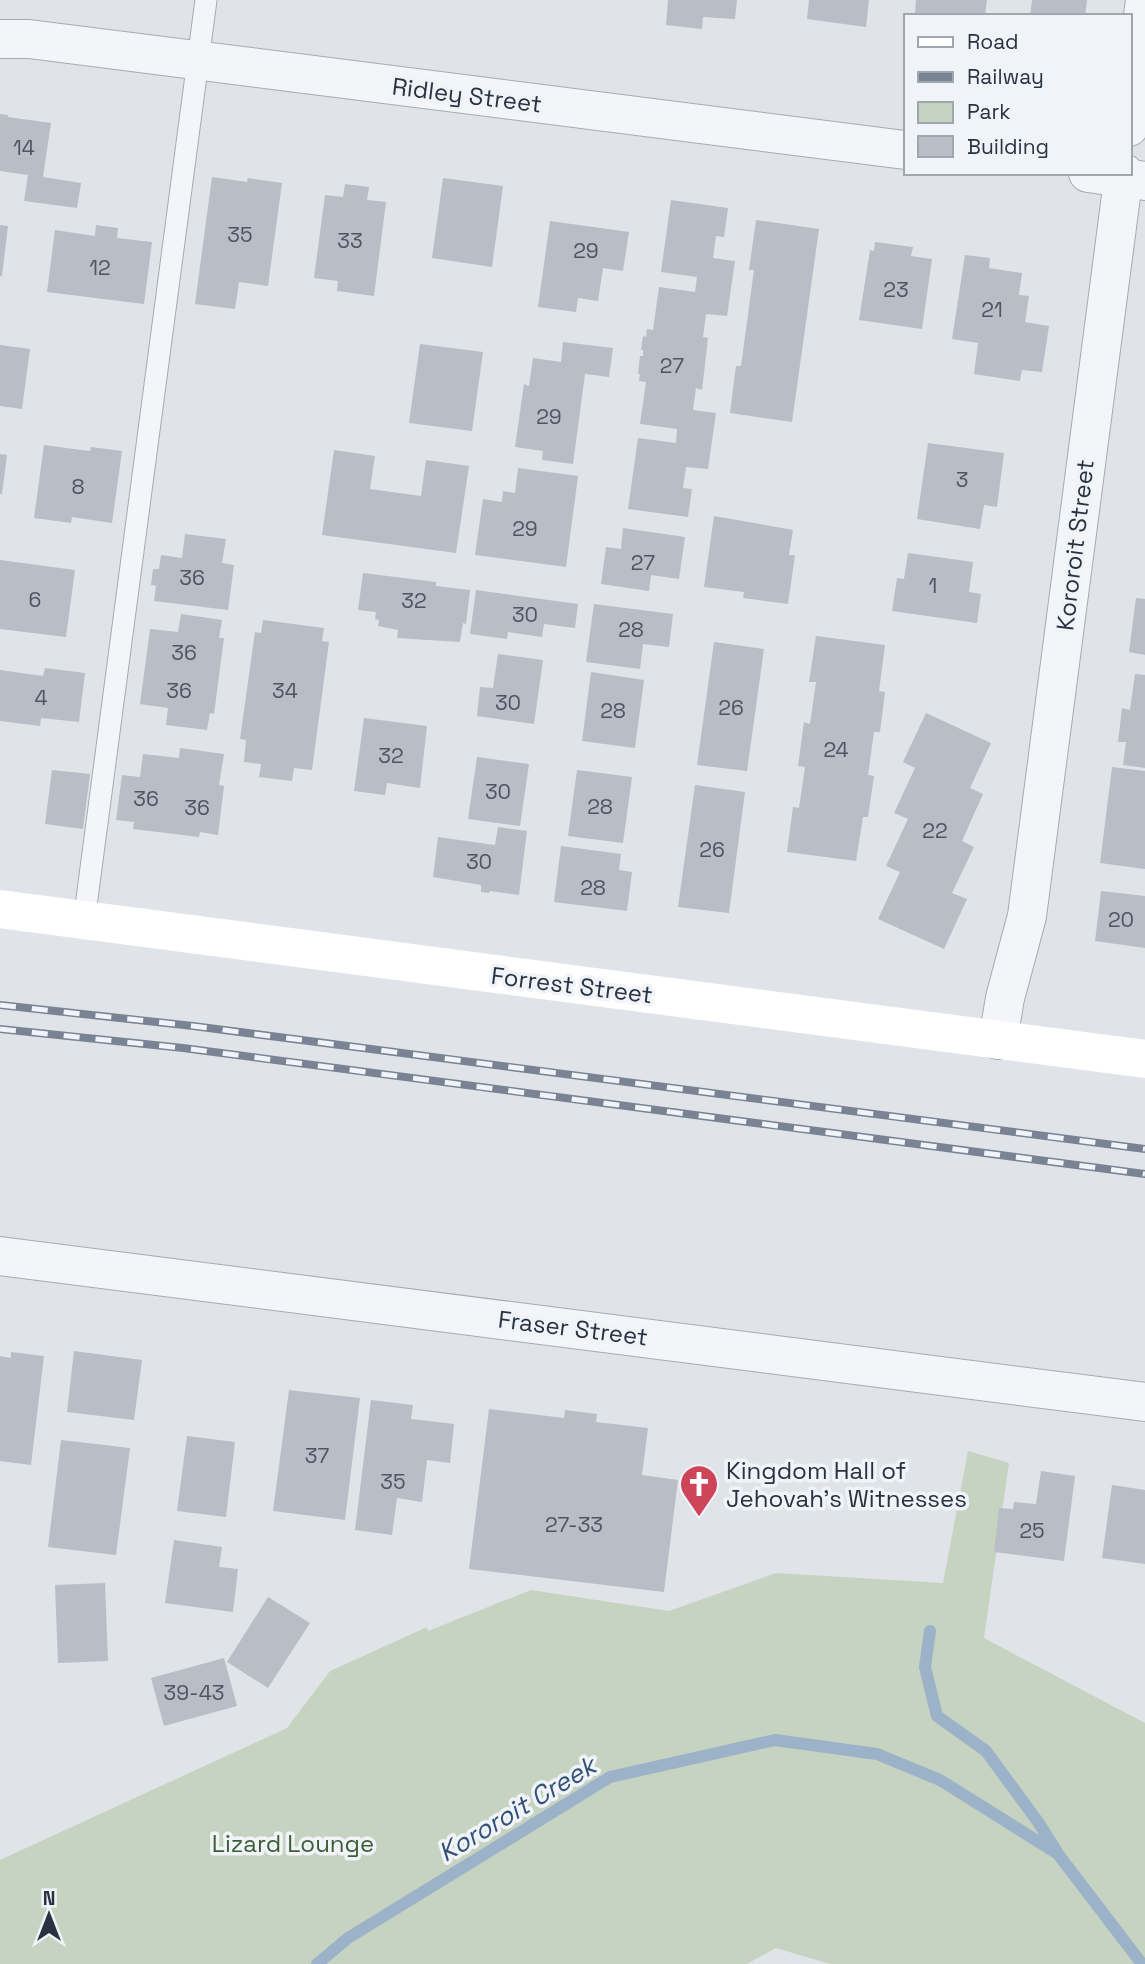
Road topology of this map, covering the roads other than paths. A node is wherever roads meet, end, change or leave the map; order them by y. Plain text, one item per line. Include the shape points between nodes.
1 (206, 0) edge
2 (1145, 0) edge
3 (10, 37) edge
4 (199, 61) junction
5 (1131, 111) edge
6 (904, 150) edge
7 (1120, 176) edge
8 (0, 909) edge
9 (84, 920) junction
10 (1012, 1042) junction
11 (1145, 1059) edge
12 (0, 1256) edge
13 (1145, 1402) edge

1 - 4 lane
2 - 5 street
3 - 4 street, Ridley Street
4 - 6 street, Ridley Street
4 - 9 lane
7 - 10 street, Kororoit Street via 1027,916 1030,1001
8 - 9 street, Forrest Street
9 - 10 street, Forrest Street
10 - 11 street, Forrest Street
12 - 13 street, Fraser Street

